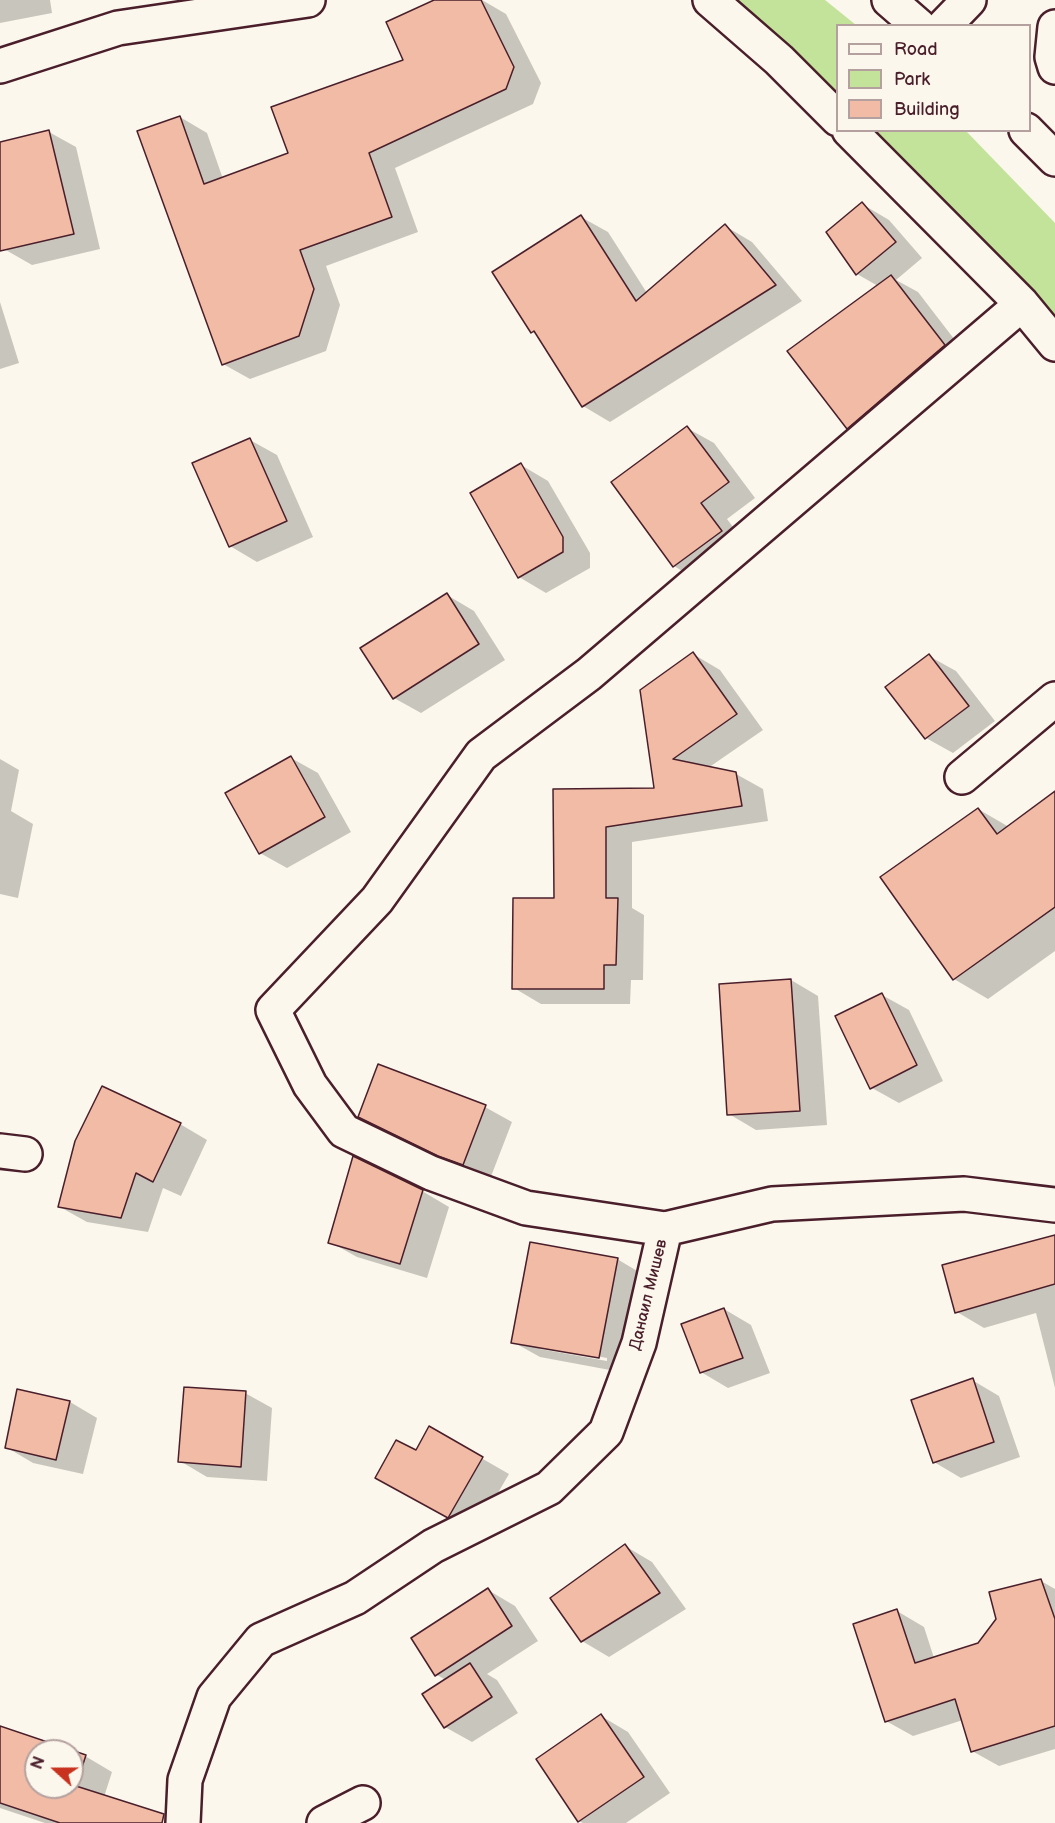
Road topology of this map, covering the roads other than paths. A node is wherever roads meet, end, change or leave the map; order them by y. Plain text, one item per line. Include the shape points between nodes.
1 (308, 0) edge
2 (710, 0) edge
3 (889, 0) edge
4 (969, 0) edge
5 (917, 24) edge
6 (946, 24) edge
7 (1055, 27) edge
8 (0, 66) edge
9 (1055, 67) edge
10 (836, 118) edge
11 (851, 132) edge
12 (1028, 132) edge
13 (1055, 159) edge
14 (1022, 304) junction
15 (1055, 344) edge
16 (1055, 699) edge
17 (962, 777) dead end
18 (1055, 1205) edge
19 (665, 1229) junction
20 (363, 1803) dead end
21 (183, 1823) edge
22 (324, 1823) edge

1 - 8 street via 118,28
2 - 10 street via 779,60
3 - 5 street
4 - 6 street
7 - 9 street
11 - 14 street
12 - 13 street
14 - 15 street
14 - 19 street via 589,674 481,755 377,900 273,1010 310,1085 344,1131 431,1173 526,1208
16 - 17 street
18 - 19 street, Данаил Мишев via 964,1194 772,1204
19 - 21 street, Данаил Мишев via 639,1343 606,1432 549,1488 433,1546 355,1598 261,1640 214,1697 185,1780
20 - 22 street

